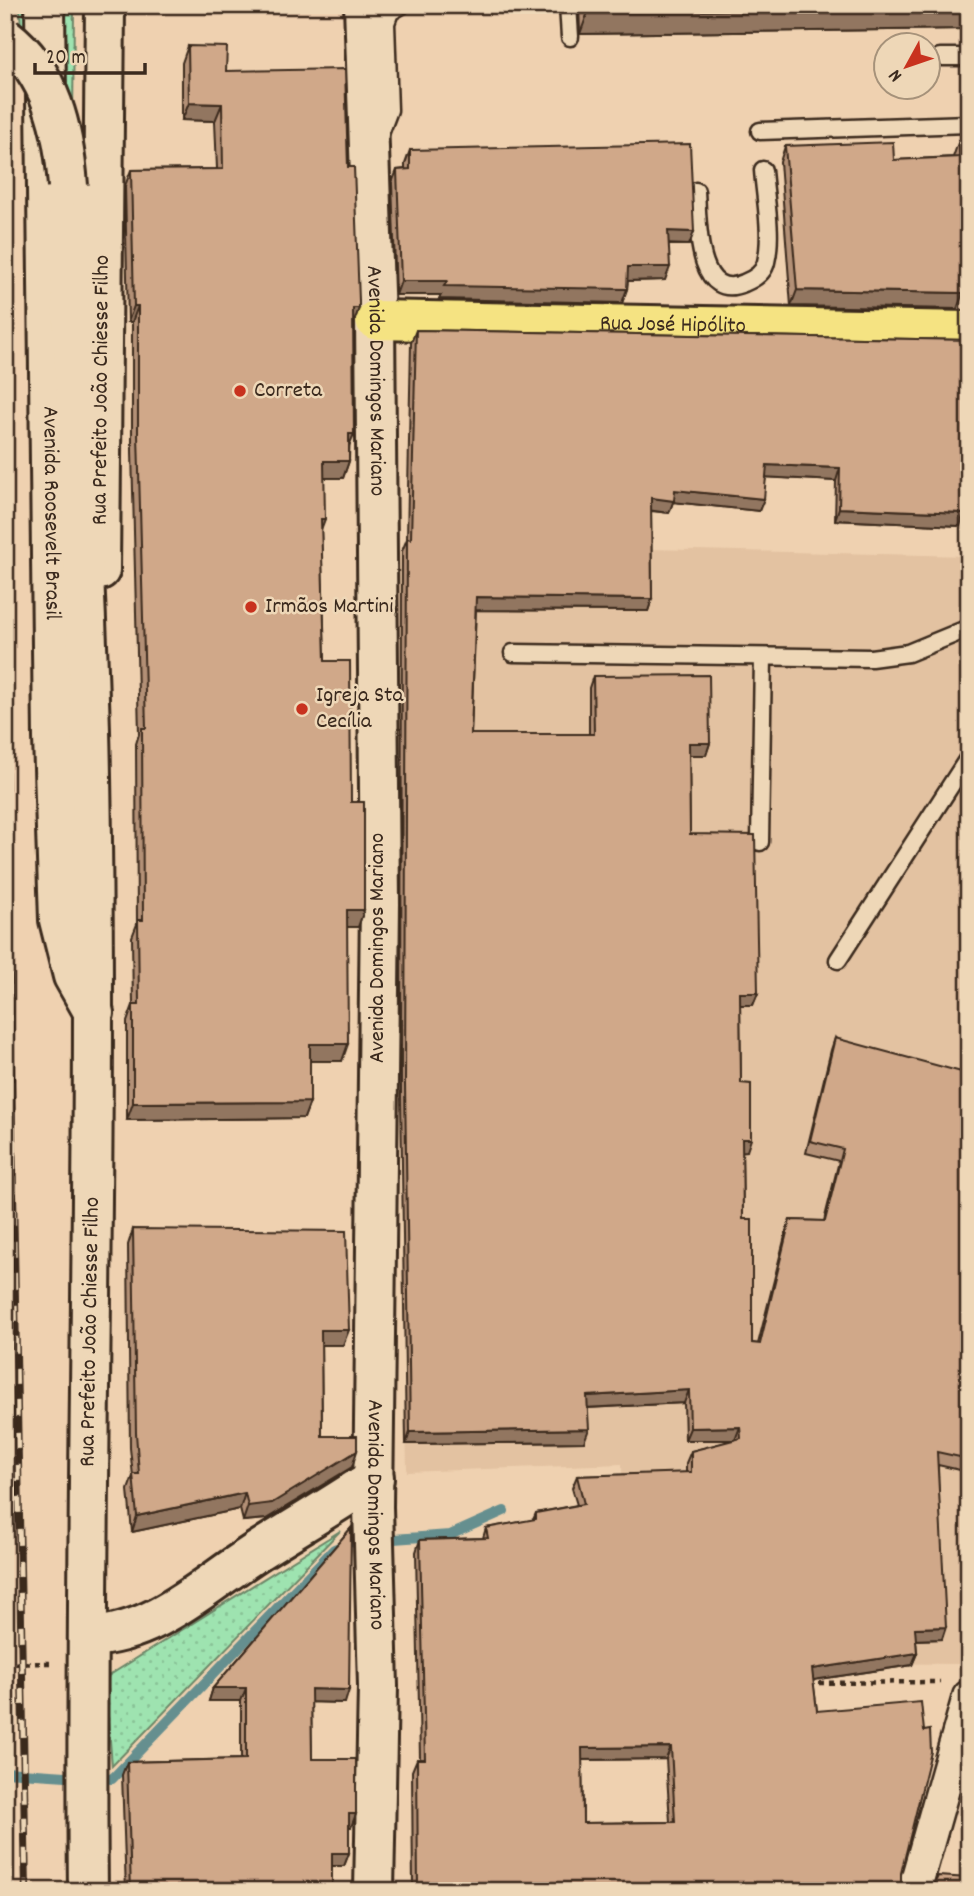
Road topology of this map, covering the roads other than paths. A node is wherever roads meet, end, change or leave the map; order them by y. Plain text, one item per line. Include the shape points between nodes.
1 (45, 5) edge
2 (106, 5) edge
3 (364, 5) edge
4 (402, 5) edge
5 (568, 5) edge
6 (5, 37) edge
7 (570, 37) dead end
8 (942, 57) edge
9 (969, 57) edge
10 (969, 124) edge
11 (760, 131) dead end
12 (369, 157) junction
13 (763, 170) dead end
14 (696, 191) dead end
15 (375, 320) junction
16 (969, 331) edge
17 (969, 628) edge
18 (513, 653) dead end
19 (763, 657) junction
20 (969, 757) edge
21 (91, 772) junction
22 (761, 842) dead end
23 (838, 960) dead end
24 (94, 1013) junction
25 (373, 1492) junction
26 (87, 1650) junction
27 (969, 1697) edge
28 (88, 1891) edge
29 (374, 1891) edge
30 (914, 1891) edge

1 - 24 main road, Avenida Roosevelt Brasil via 52,738 59,919 73,976
2 - 21 main road, Rua Prefeito João Chiesse Filho via 99,717
3 - 12 main road, Avenida Domingos Mariano
4 - 12 lane via 390,12 386,23 387,120
5 - 7 lane
6 - 21 main road, Rua Prefeito João Chiesse Filho, bridge via 18,47 48,94 66,151
8 - 9 lane
10 - 11 lane
12 - 15 main road, Avenida Domingos Mariano
13 - 14 lane via 767,259 761,272 742,285 716,280 704,264
15 - 16 main road, Rua José Hipólito
15 - 25 main road, Avenida Domingos Mariano via 380,904
17 - 19 lane via 892,655
18 - 19 lane
19 - 22 lane
20 - 23 lane
21 - 24 main road, Rua Prefeito João Chiesse Filho
24 - 26 main road, Rua Prefeito João Chiesse Filho
25 - 26 main road via 145,1625
25 - 29 main road, Avenida Domingos Mariano via 378,1686
26 - 28 main road, Rua Prefeito João Chiesse Filho
27 - 30 street

